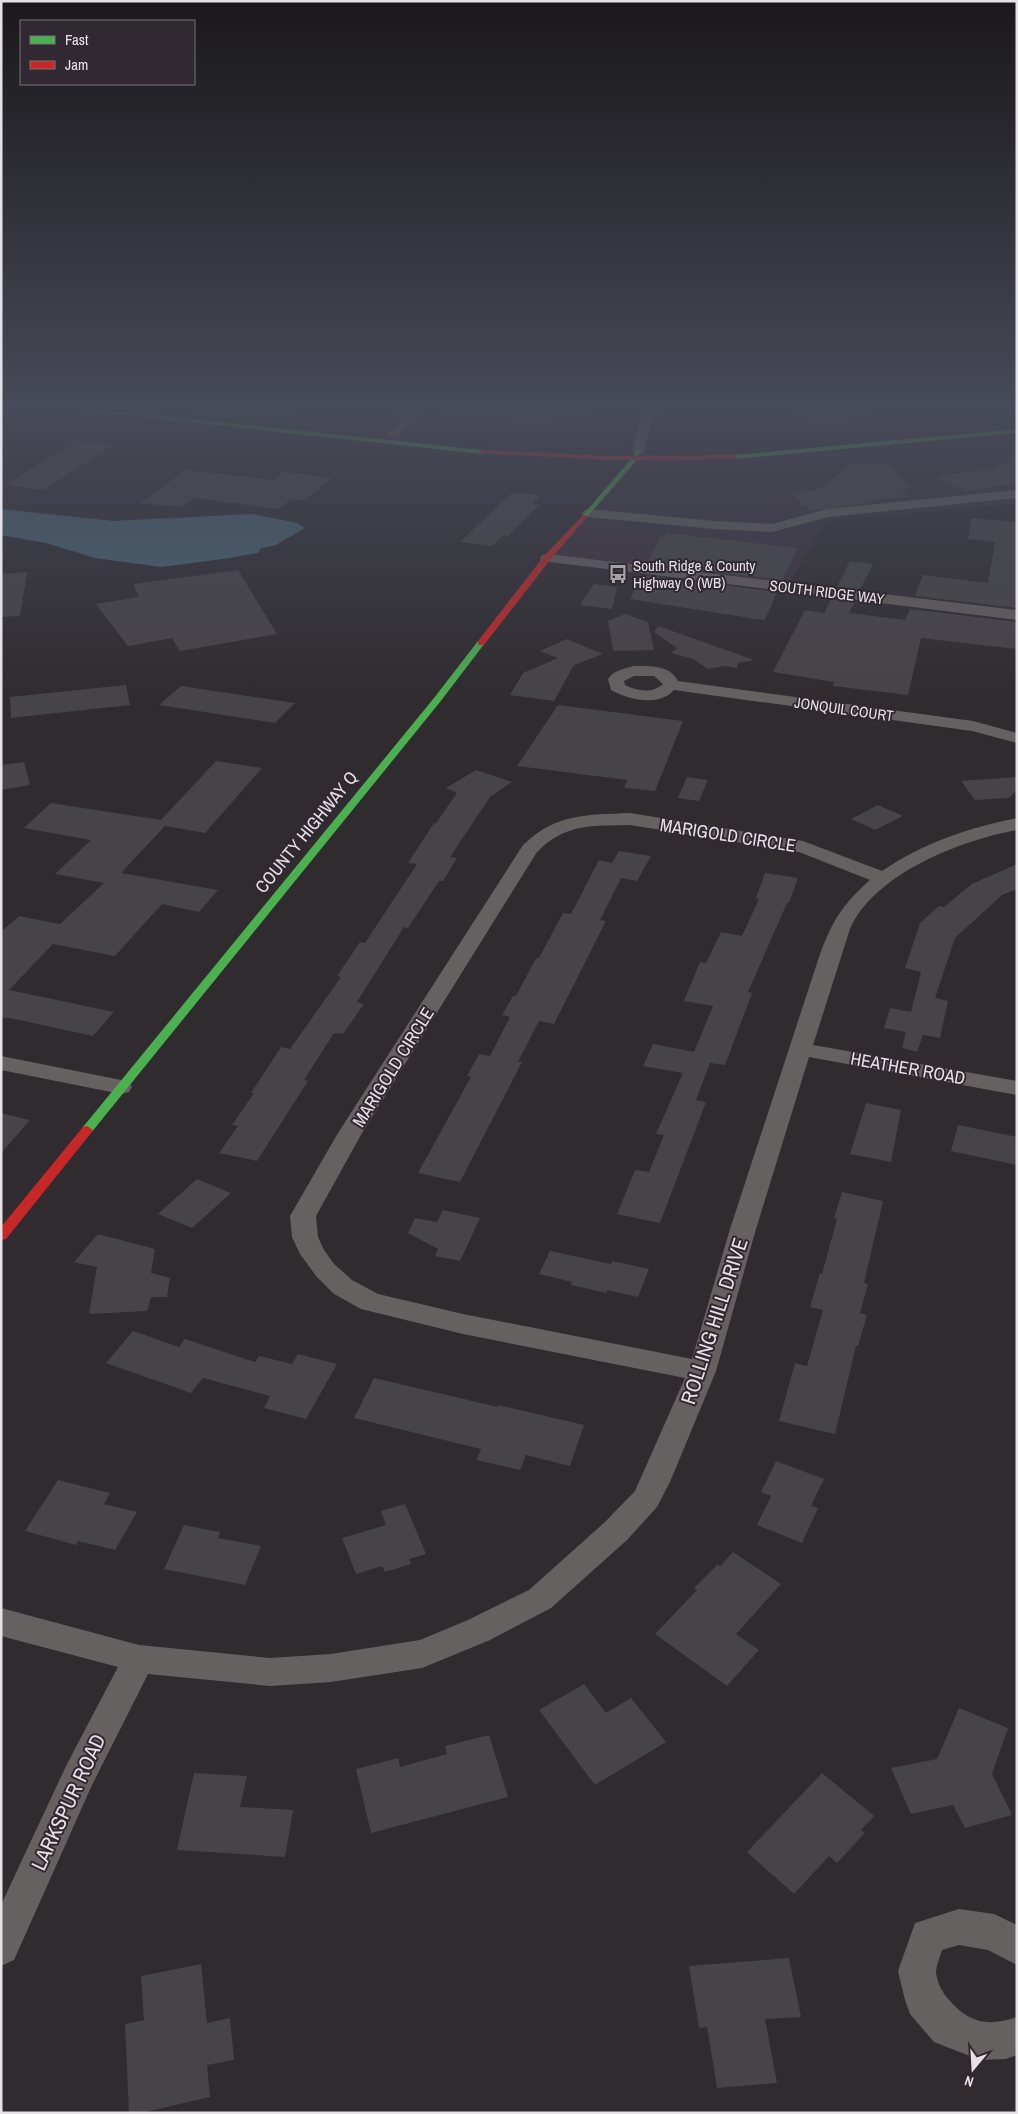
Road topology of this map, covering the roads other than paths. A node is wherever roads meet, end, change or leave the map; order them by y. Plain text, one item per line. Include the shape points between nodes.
1 (595, 505) edge
2 (910, 505) edge
3 (588, 513) junction
4 (548, 558) junction
5 (1017, 616) edge
6 (670, 686) dead end
7 (1017, 738) edge
8 (1017, 824) edge
9 (885, 879) junction
10 (800, 1049) junction
11 (1, 1062) edge
12 (122, 1087) junction
13 (1017, 1088) edge
14 (1, 1236) edge
15 (702, 1370) junction
16 (1, 1622) edge
17 (139, 1659) junction
18 (1, 1946) edge
19 (1017, 1946) edge
20 (1017, 2036) edge

1 - 3 main road, COUNTY HIGHWAY Q
2 - 3 street via 827,513 772,528 714,526
3 - 4 main road, COUNTY HIGHWAY Q
4 - 5 street, SOUTH RIDGE WAY
4 - 12 main road, COUNTY HIGHWAY Q via 437,700
6 - 7 street, JONQUIL COURT via 973,726
8 - 9 street, ROLLING HILL DRIVE via 977,833 916,857
9 - 10 street, ROLLING HILL DRIVE via 845,917
9 - 15 street, MARIGOLD CIRCLE via 803,847 630,819 577,821 556,830 530,850 350,1133 303,1216 305,1237 325,1270 343,1287 370,1302 463,1324
10 - 13 street, HEATHER ROAD
10 - 15 street, ROLLING HILL DRIVE
11 - 12 street
12 - 14 main road, COUNTY HIGHWAY Q
15 - 17 street, ROLLING HILL DRIVE via 646,1499 616,1531 540,1599 422,1654 331,1668 270,1672
16 - 17 street, ROLLING HILL DRIVE
17 - 18 street, LARKSPUR ROAD via 79,1775
19 - 20 street via 994,1932 959,1927 928,1936 917,1971 924,2000 948,2028 980,2041

